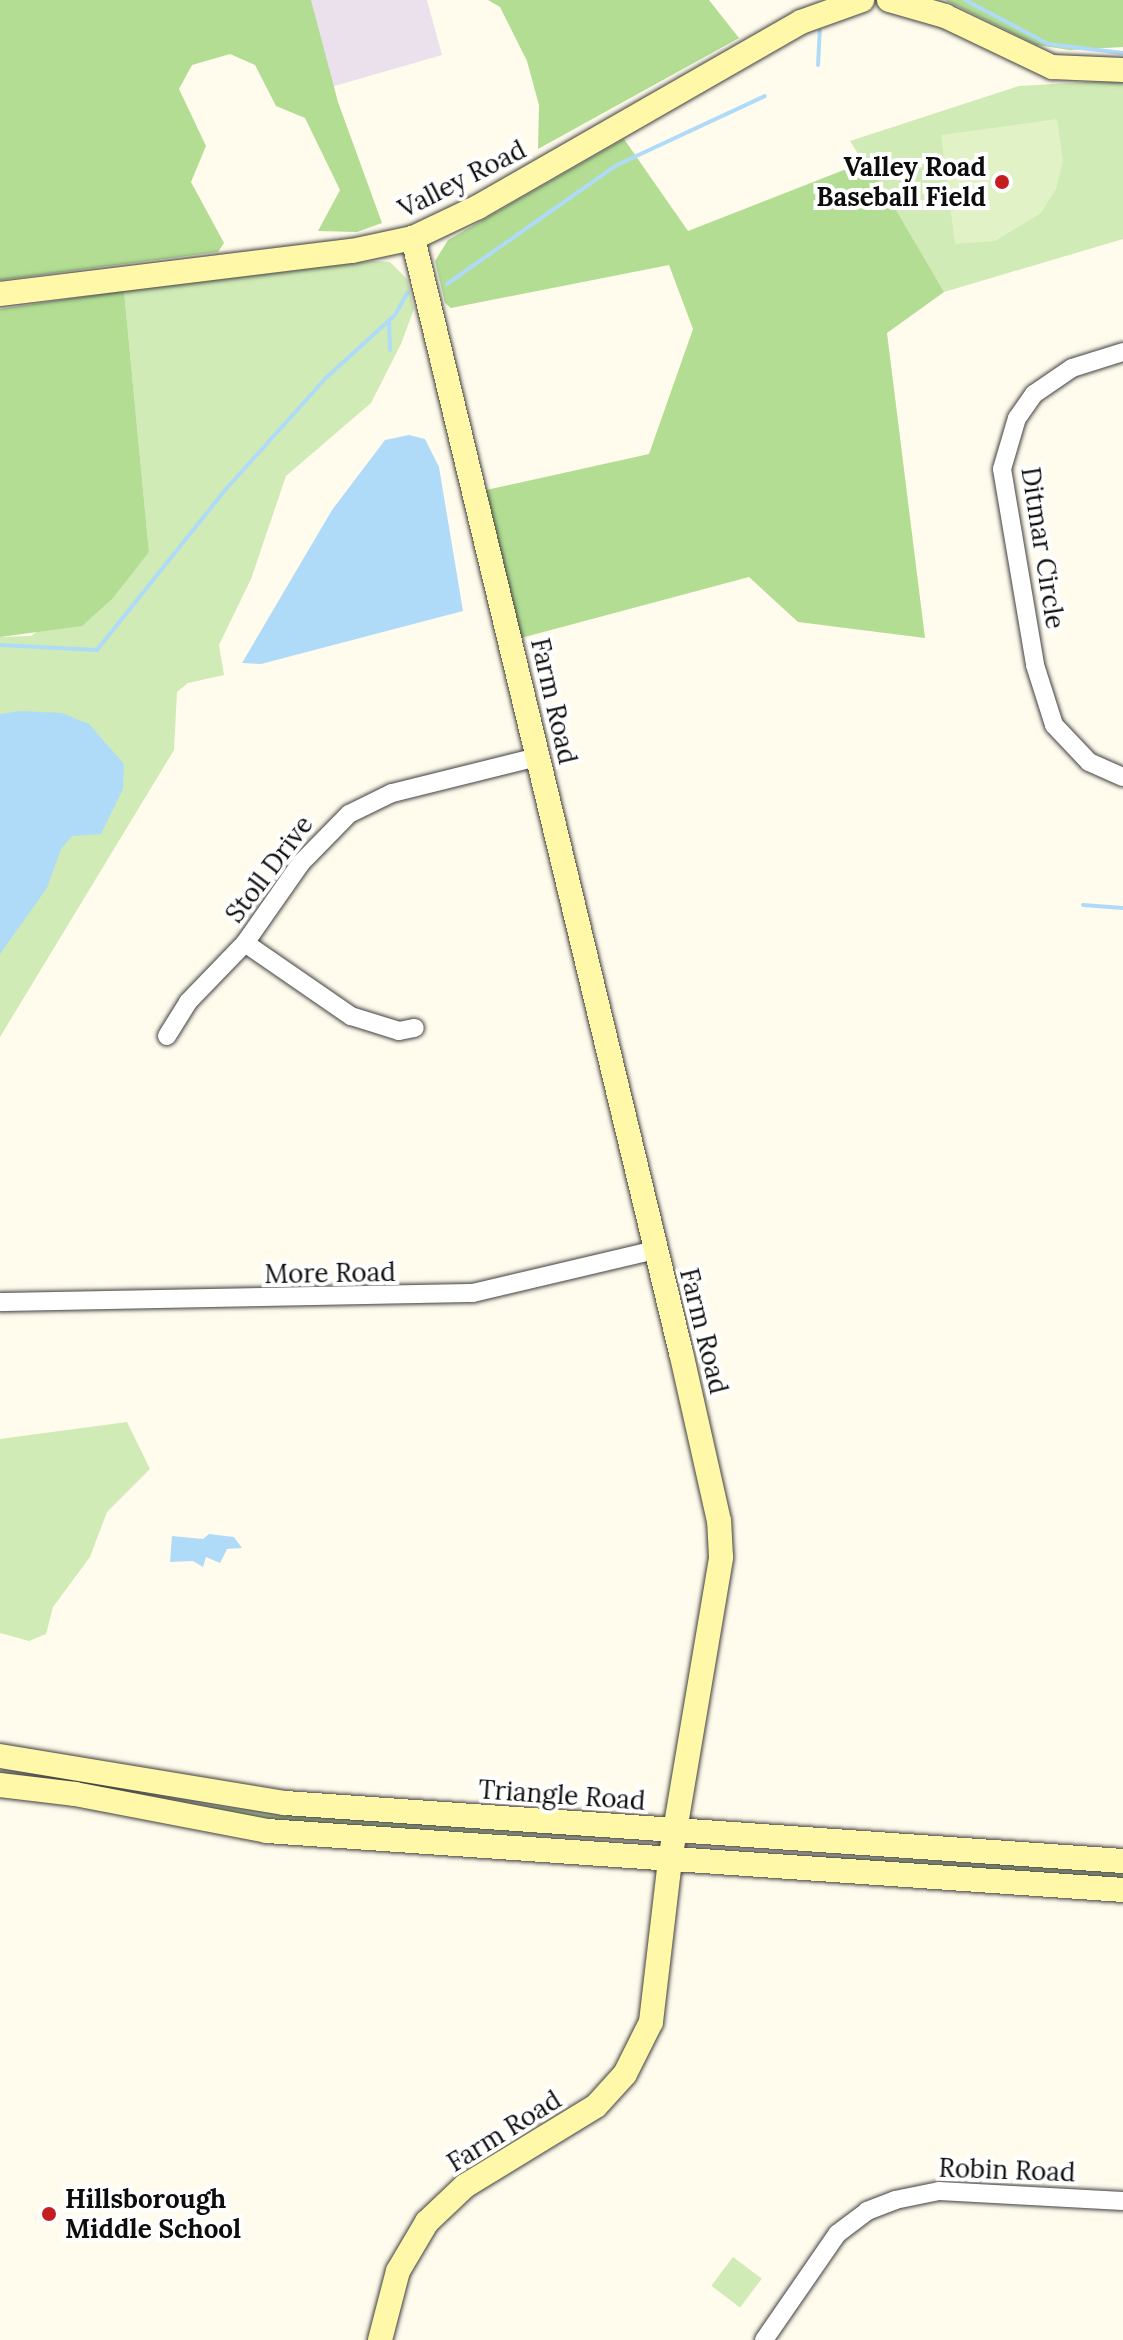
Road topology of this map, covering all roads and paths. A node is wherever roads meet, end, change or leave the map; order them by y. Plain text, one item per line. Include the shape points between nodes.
1 (855, 0) edge
2 (889, 0) edge
3 (1123, 70) edge
4 (413, 238) junction
5 (0, 294) edge
6 (1123, 352) edge
7 (538, 757) junction
8 (1123, 777) edge
9 (245, 943) junction
10 (415, 1028) dead end
11 (167, 1036) dead end
12 (655, 1250) junction
13 (0, 1302) edge
14 (0, 1756) edge
15 (0, 1785) edge
16 (675, 1831) junction
17 (670, 1860) junction
18 (1123, 1861) edge
19 (1123, 1890) edge
20 (1123, 2201) edge
21 (380, 2340) edge
22 (764, 2340) edge

1 - 4 street, Valley Road via 801,22 478,207
2 - 3 street via 945,16 1052,67
4 - 5 street, Valley Road via 352,251
4 - 7 street, Farm Road
6 - 8 street, Ditmar Circle via 1072,368 1034,394 1011,431 1002,469 1035,665 1054,725 1089,762
7 - 9 street, Stoll Drive via 392,793 349,814 301,863
7 - 12 street, Farm Road
9 - 10 street via 351,1016 370,1025
9 - 11 street, Stoll Drive via 188,1002
12 - 13 street, More Road via 473,1293
12 - 16 street, Farm Road via 719,1521 721,1557
14 - 16 street, Triangle Road via 102,1769 235,1798
15 - 17 street via 267,1831
16 - 17 street, Farm Road
16 - 18 street, Triangle Road
17 - 19 street
17 - 21 street, Farm Road via 656,2005 635,2056 596,2106 465,2186 427,2222 398,2271
20 - 22 street, Robin Road via 939,2191 895,2200 867,2211 837,2234

